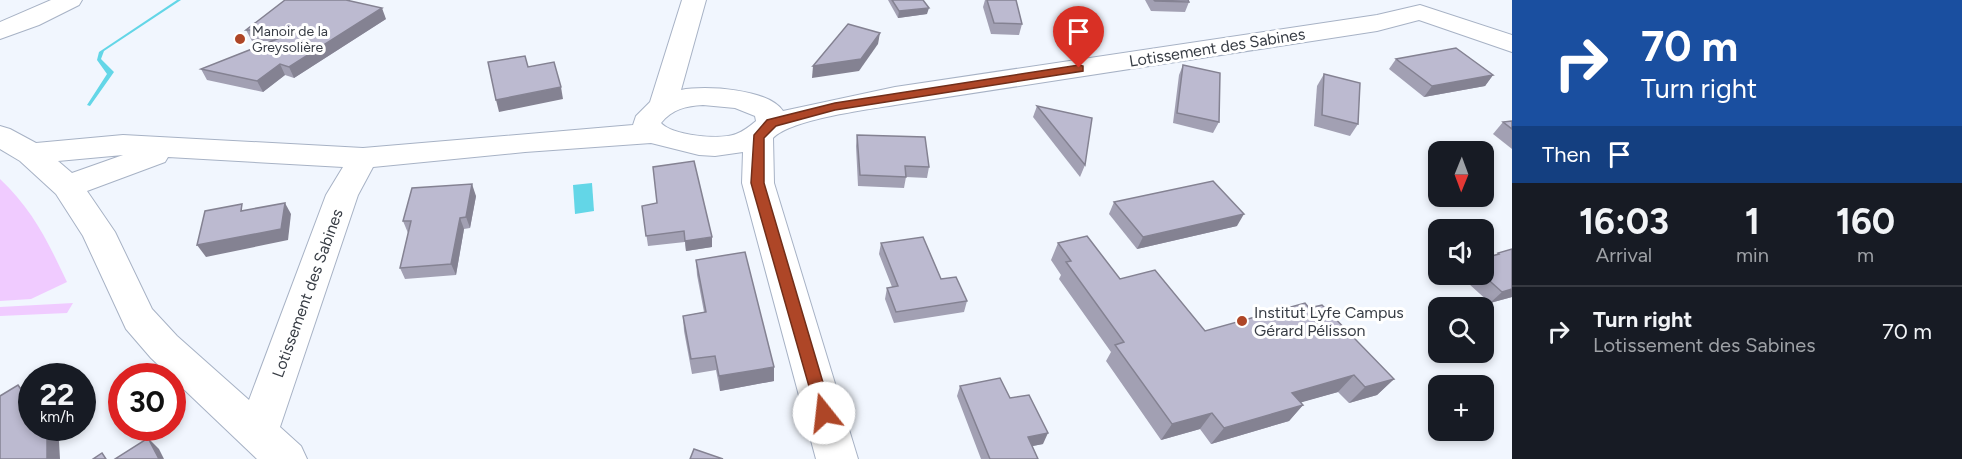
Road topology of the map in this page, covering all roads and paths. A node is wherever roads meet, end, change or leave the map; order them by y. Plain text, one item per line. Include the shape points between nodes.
1 (70, 0) edge
2 (693, 0) edge
3 (1388, 0) edge
4 (1420, 12) junction
5 (30, 20) junction
6 (0, 31) edge
7 (0, 39) edge
8 (1512, 44) edge
9 (681, 48) junction
10 (710, 95) junction
11 (655, 118) junction
12 (766, 124) junction
13 (0, 136) edge
14 (716, 146) junction
15 (170, 149) junction
16 (31, 154) junction
17 (363, 158) junction
18 (758, 183) junction
19 (67, 186) junction
20 (258, 431) junction
21 (286, 459) edge
22 (837, 459) edge

1 - 5 street
2 - 9 street
3 - 4 street
4 - 8 street
4 - 12 street, Lotissement des Sabines via 1377,23 835,106
5 - 6 street
5 - 7 street
9 - 10 street via 690,75
9 - 11 street
10 - 11 street, Lotissement des Sabines via 685,98
10 - 12 street, Lotissement des Sabines via 753,102
11 - 14 street, Lotissement des Sabines via 667,138
11 - 17 street, Lotissement des Sabines via 547,140
12 - 14 street, Lotissement des Sabines via 738,144
12 - 18 street
13 - 16 street
14 - 18 street
15 - 16 street, Lotissement des Sabines via 123,145
15 - 17 street, Lotissement des Sabines
15 - 19 street, Lotissement des Sabines
16 - 19 street
17 - 20 street, Lotissement des Sabines via 342,195
18 - 22 street
19 - 20 street via 98,232 139,318 164,347
20 - 21 street

